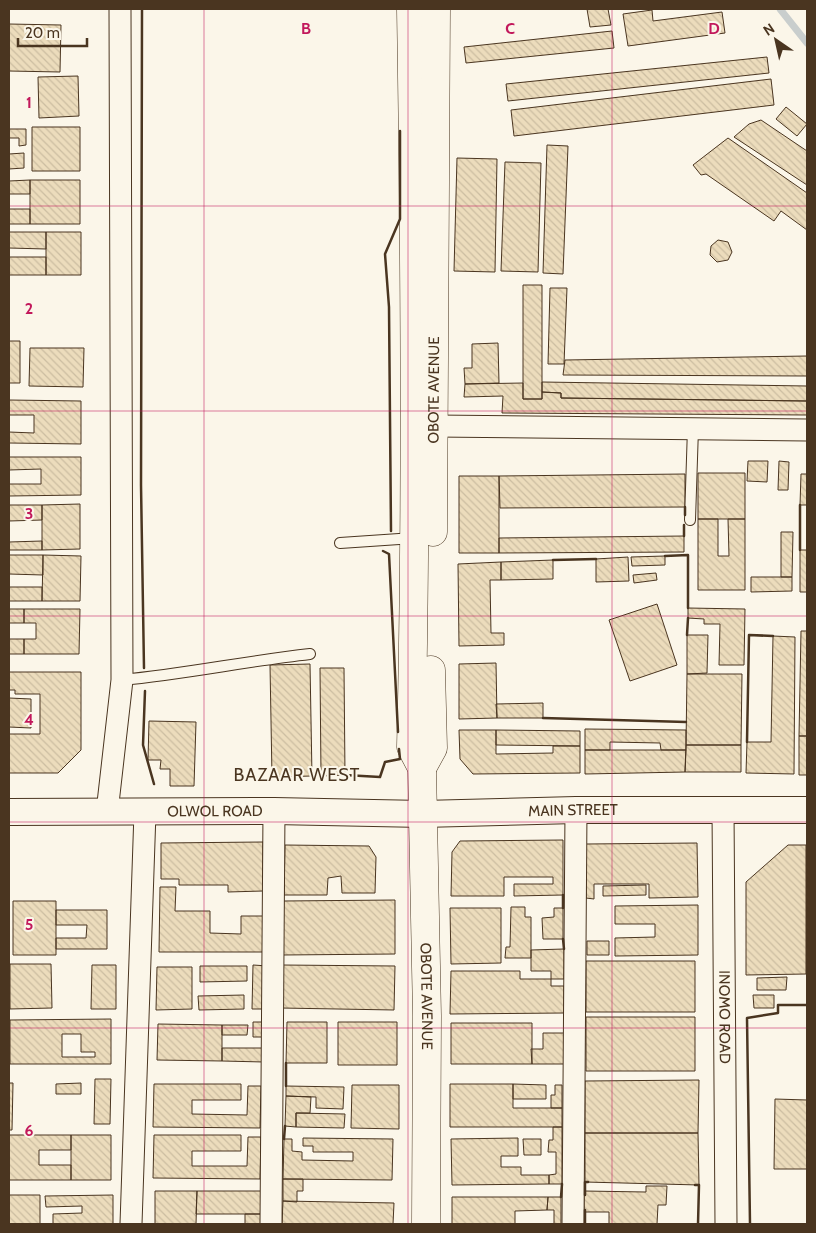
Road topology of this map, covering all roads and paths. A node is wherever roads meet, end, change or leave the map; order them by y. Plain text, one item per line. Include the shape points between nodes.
1 (120, 9) edge
2 (412, 9) edge
3 (436, 9) edge
4 (435, 426) junction
5 (693, 428) junction
6 (807, 430) edge
7 (690, 520) dead end
8 (424, 537) junction
9 (340, 544) dead end
10 (310, 654) dead end
11 (122, 680) junction
12 (722, 809) junction
13 (576, 810) junction
14 (807, 810) edge
15 (274, 811) junction
16 (9, 812) edge
17 (107, 812) junction
18 (145, 812) junction
19 (423, 814) junction
20 (131, 1224) edge
21 (272, 1224) edge
22 (426, 1224) edge
23 (573, 1224) edge
24 (726, 1224) edge

1 - 11 street
2 - 8 main road, OBOTE AVENUE via 415,281
3 - 4 main road, OBOTE AVENUE
4 - 5 street
4 - 8 main road, OBOTE AVENUE
5 - 6 street
5 - 7 lane
8 - 9 lane
8 - 19 main road, OBOTE AVENUE via 433,748 422,768
10 - 11 lane via 256,660 171,676
11 - 17 street
12 - 13 street, MAIN STREET
12 - 14 street, MAIN STREET
12 - 24 street, INOMO ROAD
13 - 19 street, MAIN STREET
13 - 23 street
15 - 18 street, OLWOL ROAD
15 - 19 street, OLWOL ROAD
15 - 21 street
16 - 17 street, OLWOL ROAD
17 - 18 street, OLWOL ROAD
18 - 20 street
19 - 22 main road, OBOTE AVENUE via 427,1016

